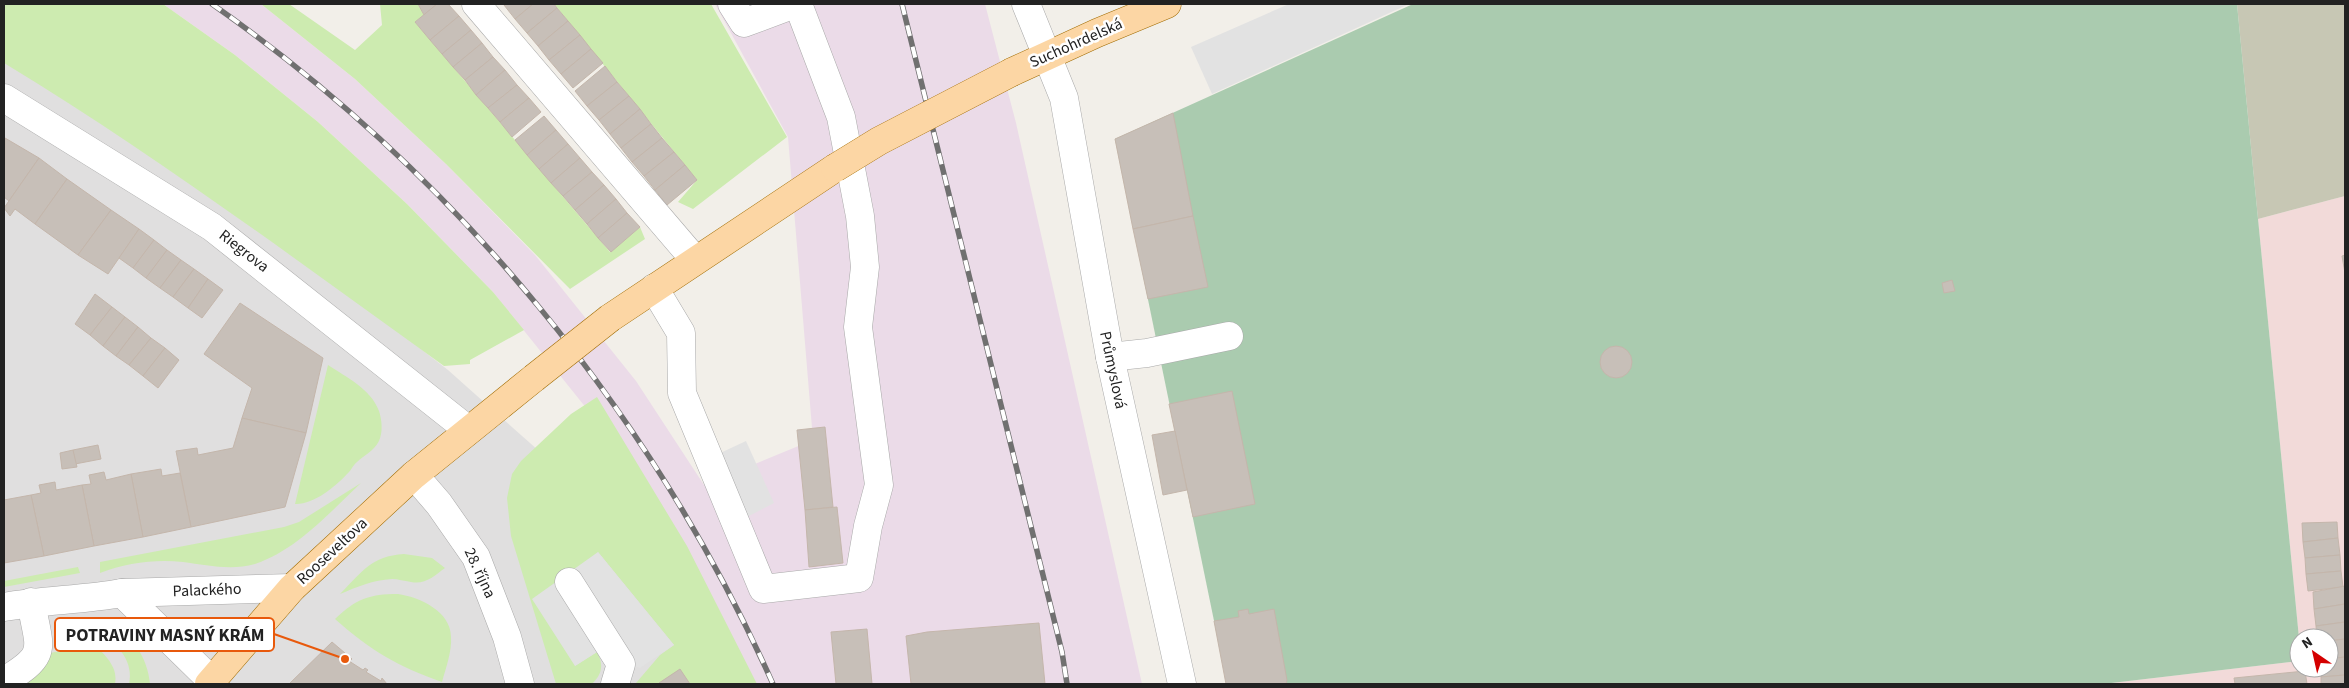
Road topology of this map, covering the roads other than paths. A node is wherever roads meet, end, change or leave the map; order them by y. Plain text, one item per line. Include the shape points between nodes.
1 (476, 4) edge
2 (732, 4) edge
3 (796, 4) edge
4 (1026, 4) edge
5 (1166, 4) edge
6 (1048, 55) junction
7 (4, 98) edge
8 (695, 260) junction
9 (654, 288) junction
10 (1228, 336) dead end
11 (1110, 357) junction
12 (467, 429) junction
13 (414, 474) junction
14 (569, 582) dead end
15 (292, 588) junction
16 (122, 593) junction
17 (31, 602) junction
18 (4, 607) edge
19 (4, 681) edge
20 (210, 682) edge
21 (520, 684) edge
22 (615, 684) edge
23 (1182, 684) edge

1 - 8 street
2 - 3 street via 744,23
3 - 9 street via 841,117 860,216 865,267 858,327 878,485 859,578 763,589 682,393 681,333
4 - 6 street, Průmyslová
5 - 6 main road, Suchohrdelská
6 - 8 main road, Suchohrdelská, bridge via 905,127
6 - 11 street, Průmyslová via 1064,98
7 - 12 street, Riegrova via 212,227
8 - 9 main road, Rooseveltova
9 - 12 main road, Rooseveltova, bridge via 610,318
10 - 11 street via 1147,353
11 - 23 street, Průmyslová
12 - 13 main road, Rooseveltova
13 - 15 main road, Rooseveltova
13 - 21 street, 28. října via 476,557 507,638
14 - 22 street via 621,664
15 - 16 street, Palackého
15 - 20 main road, Rooseveltova
16 - 17 street, Palackého
16 - 20 street
17 - 18 street, Palackého
17 - 19 street via 37,656

